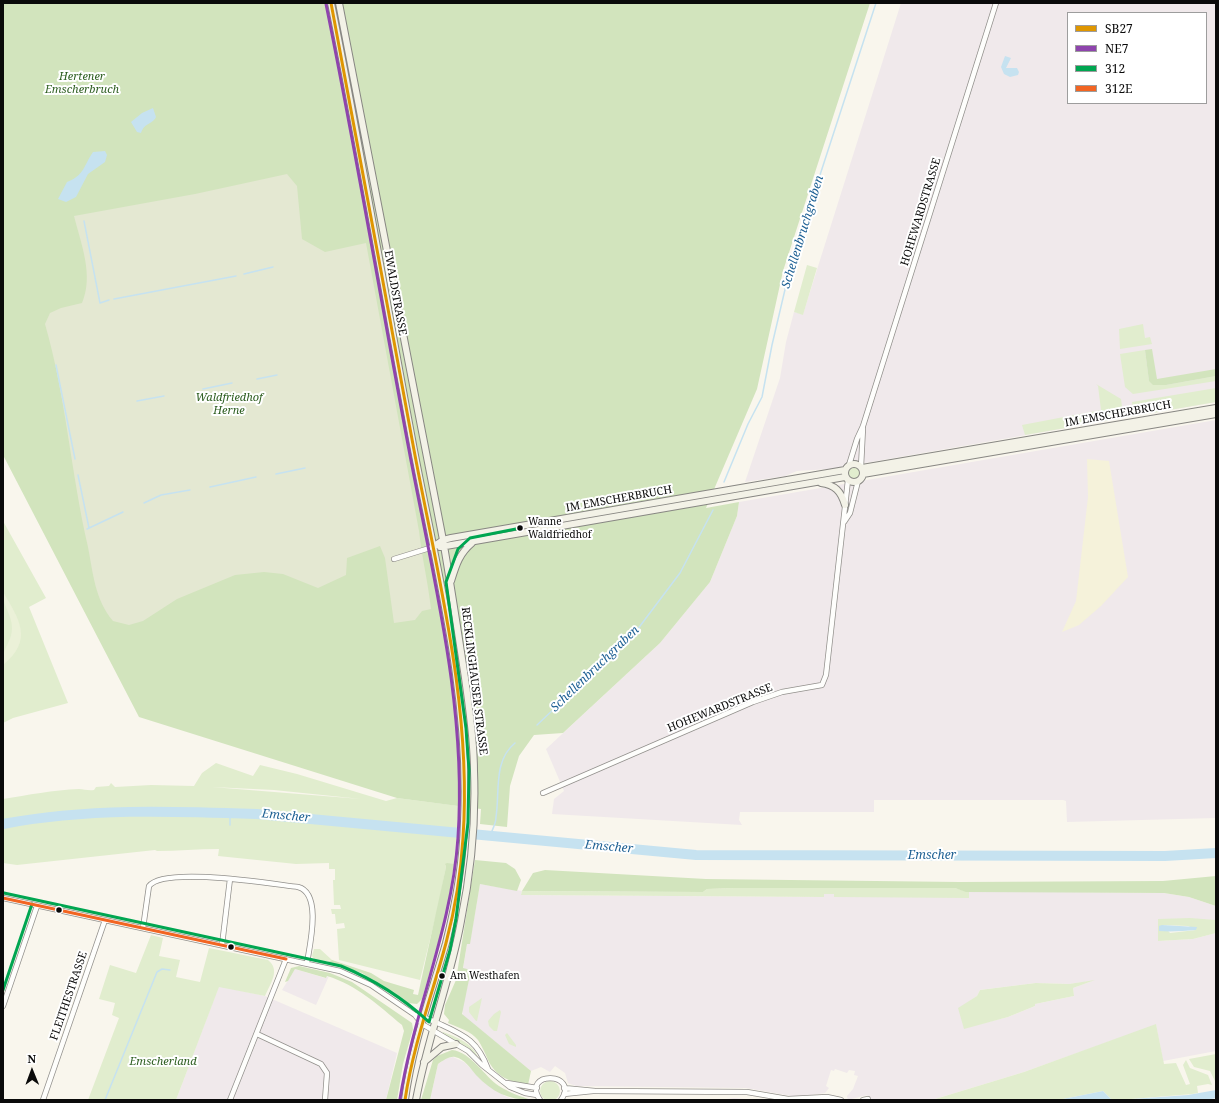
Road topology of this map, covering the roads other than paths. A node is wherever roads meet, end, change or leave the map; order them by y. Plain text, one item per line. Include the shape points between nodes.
1 (331, 3) edge
2 (339, 3) edge
3 (996, 3) edge
4 (1216, 408) edge
5 (1216, 414) edge
6 (863, 426) junction
7 (1023, 440) junction
8 (1024, 447) junction
9 (849, 465) junction
10 (862, 470) junction
11 (846, 476) junction
12 (858, 481) junction
13 (813, 482) junction
14 (845, 505) junction
15 (844, 522) junction
16 (473, 542) junction
17 (444, 543) junction
18 (433, 547) junction
19 (394, 559) dead end
20 (451, 583) junction
21 (543, 793) dead end
22 (230, 879) junction
23 (3, 898) edge
24 (37, 906) junction
25 (105, 920) junction
26 (143, 928) junction
27 (222, 945) junction
28 (286, 959) junction
29 (307, 963) junction
30 (3, 1006) edge
31 (415, 1015) junction
32 (424, 1017) junction
33 (434, 1022) junction
34 (422, 1024) junction
35 (432, 1030) junction
36 (257, 1034) junction
37 (456, 1044) junction
38 (424, 1062) junction
39 (488, 1069) junction
40 (506, 1083) junction
41 (536, 1088) junction
42 (564, 1088) junction
43 (594, 1091) junction
44 (564, 1094) junction
45 (538, 1098) edge
46 (868, 1099) dead end
47 (43, 1100) edge
48 (230, 1100) edge
49 (325, 1100) edge
50 (405, 1100) edge
51 (416, 1100) edge
52 (561, 1100) edge
53 (841, 1100) edge
54 (863, 1100) edge

1 - 18 main road, EWALDSTRASSE
2 - 17 main road, EWALDSTRASSE
3 - 6 street, HOHEWARDSTRASSE
4 - 7 main road, IM EMSCHERBRUCH
5 - 8 main road, IM EMSCHERBRUCH
6 - 9 street, HOHEWARDSTRASSE
6 - 10 street, HOHEWARDSTRASSE
7 - 8 main road
7 - 10 main road, IM EMSCHERBRUCH
8 - 10 main road, IM EMSCHERBRUCH
9 - 10 main road, IM EMSCHERBRUCH via 855,464
9 - 11 main road
10 - 12 main road
11 - 12 main road, IM EMSCHERBRUCH
11 - 13 main road, IM EMSCHERBRUCH
11 - 14 street, HOHEWARDSTRASSE
11 - 17 main road, IM EMSCHERBRUCH
12 - 15 street, HOHEWARDSTRASSE via 850,513
13 - 14 main road via 830,484 838,488
13 - 16 main road, IM EMSCHERBRUCH
14 - 15 street, HOHEWARDSTRASSE
15 - 21 street, HOHEWARDSTRASSE via 826,676 822,685 782,692 753,702
16 - 17 main road, IM EMSCHERBRUCH
16 - 20 main road via 460,555
17 - 18 main road, IM EMSCHERBRUCH
17 - 20 main road, RECKLINGHAUSER STRASSE
18 - 19 street
18 - 32 main road, RECKLINGHAUSER STRASSE via 463,731 465,776 463,846 459,877 450,924
20 - 33 main road, RECKLINGHAUSER STRASSE via 471,727 474,770 473,823 459,934
22 - 26 street via 195,877 155,881 148,890
22 - 27 street
22 - 29 street via 306,890 311,899 312,916
23 - 24 street
24 - 25 street
24 - 30 street
25 - 26 street
25 - 47 street, FLEITHESTRASSE
26 - 27 street
27 - 28 street
28 - 29 street
28 - 36 street
29 - 31 street via 354,976
31 - 32 street
31 - 34 street
32 - 33 street
32 - 34 main road, RECKLINGHAUSER STRASSE
33 - 35 main road, RECKLINGHAUSER STRASSE
33 - 39 street via 469,1038 478,1048
34 - 35 street
34 - 50 main road, RECKLINGHAUSER STRASSE
35 - 37 street
35 - 38 main road, RECKLINGHAUSER STRASSE
36 - 48 street
36 - 49 street via 322,1064 327,1073
37 - 38 main road via 442,1047
37 - 39 street
38 - 51 main road, RECKLINGHAUSER STRASSE
39 - 40 street
40 - 41 street
40 - 45 street via 517,1091
41 - 42 street via 543,1079 552,1077 560,1080
41 - 45 street
42 - 43 street
42 - 44 street
43 - 44 street
43 - 53 street via 747,1092 788,1099 827,1097
44 - 52 street
46 - 54 street

